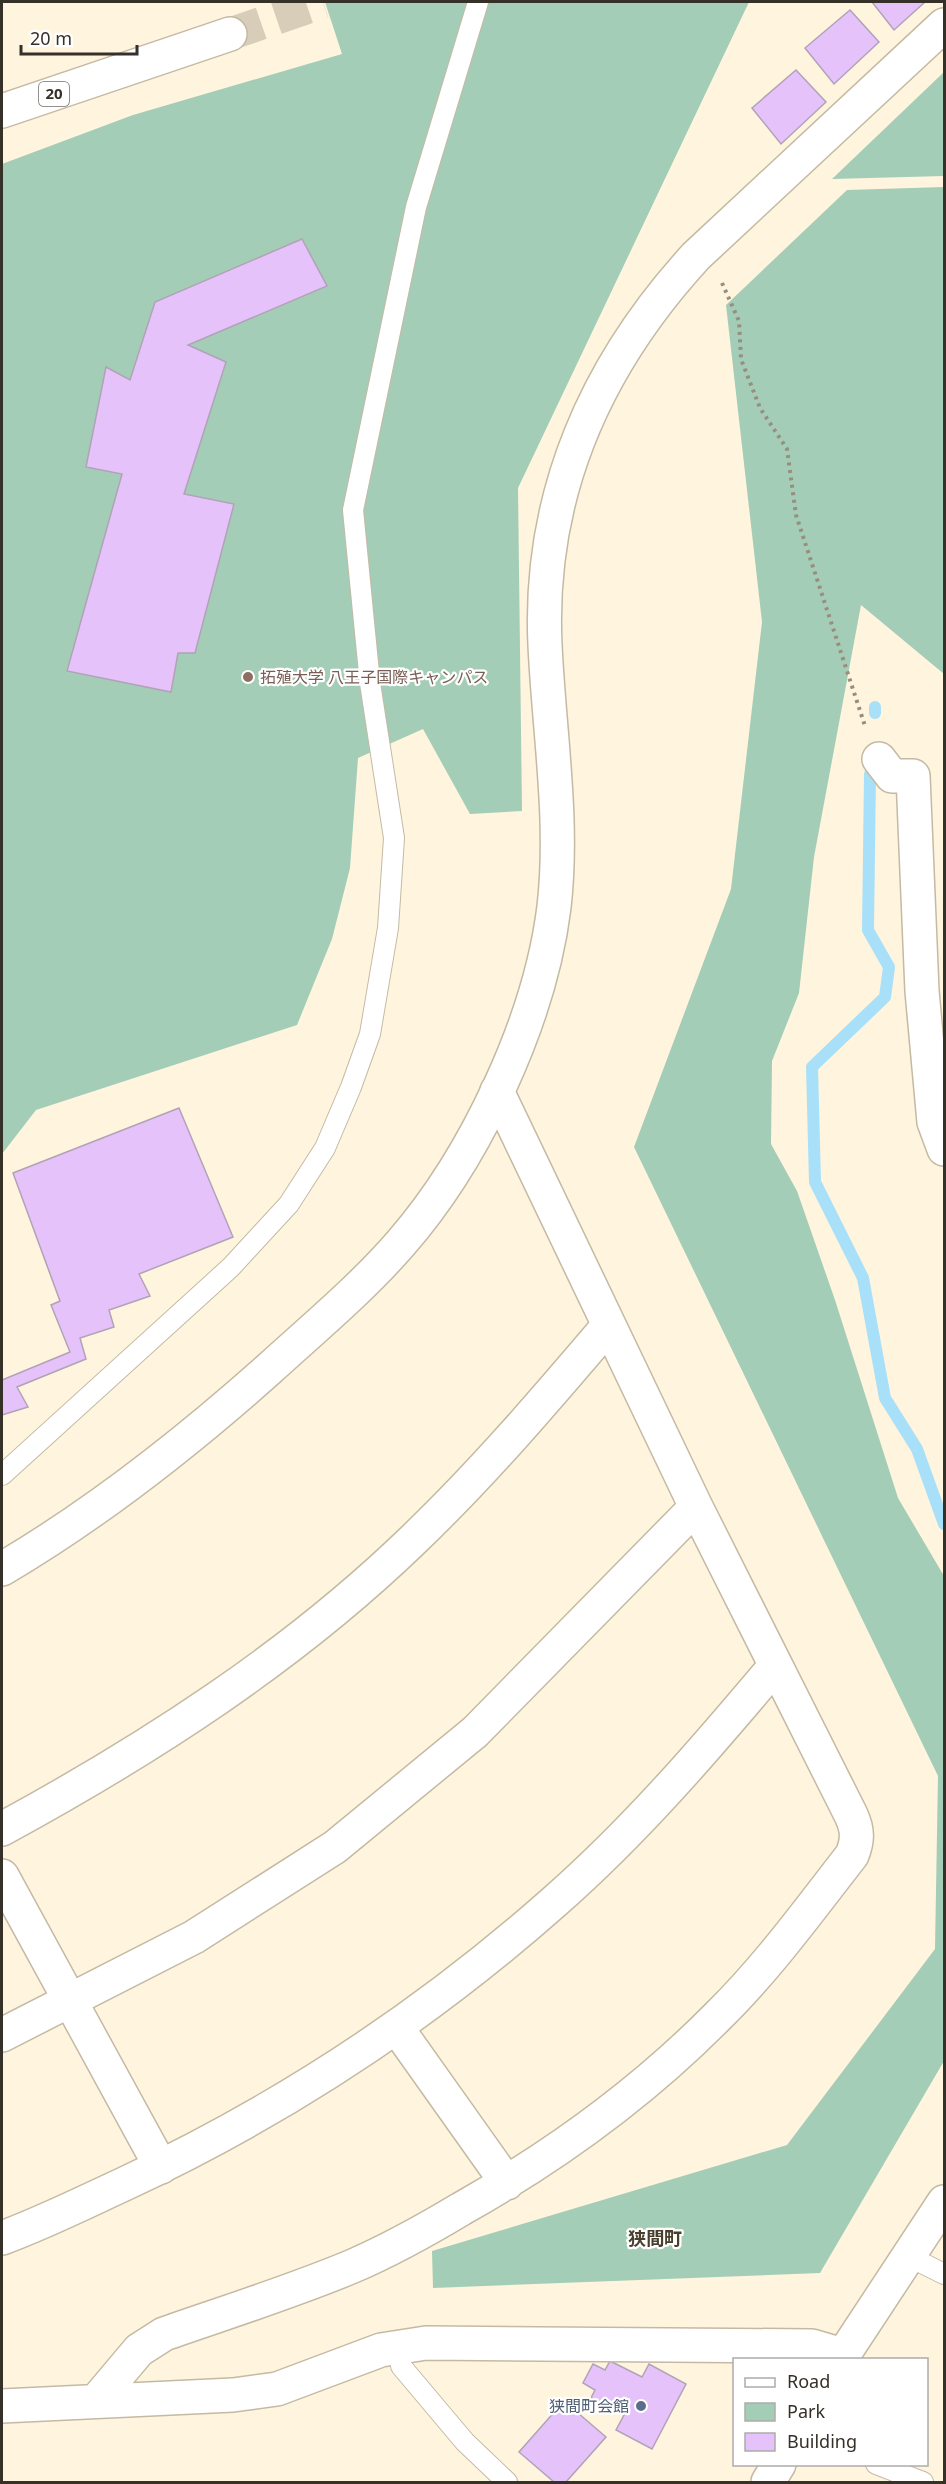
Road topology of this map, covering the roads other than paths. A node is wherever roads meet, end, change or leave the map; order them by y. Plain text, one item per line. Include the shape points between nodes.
1 (478, 2) edge
2 (945, 26) edge
3 (230, 34) tunnel mouth
4 (2, 111) edge
5 (879, 759) dead end
6 (497, 1092) junction
7 (945, 1149) edge
8 (609, 1325) junction
9 (2, 1475) edge
10 (696, 1507) junction
11 (2, 1569) edge
12 (774, 1666) junction
13 (2, 1829) edge
14 (2, 1876) edge
15 (71, 2001) junction
16 (397, 2028) junction
17 (2, 2035) edge
18 (161, 2167) junction
19 (507, 2183) junction
20 (945, 2202) edge
21 (2, 2238) edge
22 (910, 2257) junction
23 (945, 2274) edge
24 (842, 2357) edge
25 (401, 2366) dead end
26 (96, 2402) junction
27 (2, 2406) edge
28 (778, 2466) edge
29 (881, 2466) edge
30 (507, 2482) edge
31 (768, 2482) edge
32 (923, 2482) edge

1 - 9 lane via 416,207 352,510 370,683 394,838 388,928 370,1034 325,1148 289,1204 231,1267
2 - 6 main road via 668,285 613,364 581,432 562,486 545,601 558,853 554,905 532,1005
3 - 4 main road, 20
5 - 7 main road via 892,776 913,776 922,991 934,1122
6 - 8 main road
6 - 11 main road via 423,1217 351,1296 236,1399 148,1468 55,1536
8 - 10 main road
8 - 13 main road via 413,1541 343,1602 187,1720 89,1782
10 - 12 main road
10 - 15 main road via 474,1732 335,1847 194,1937
12 - 16 main road via 693,1762 589,1870 516,1935
12 - 19 main road via 857,1828 852,1856 756,1976 676,2057 598,2121
14 - 15 main road
15 - 17 main road
15 - 18 main road
16 - 18 main road via 307,2088
16 - 19 main road
18 - 21 main road
19 - 26 main road via 410,2239 354,2265 164,2334 139,2350
20 - 22 main road
22 - 23 lane
22 - 24 main road
24 - 26 main road via 812,2346 417,2343 372,2353 277,2388 233,2395
25 - 30 lane via 465,2442
26 - 27 main road
28 - 31 main road
29 - 32 lane

